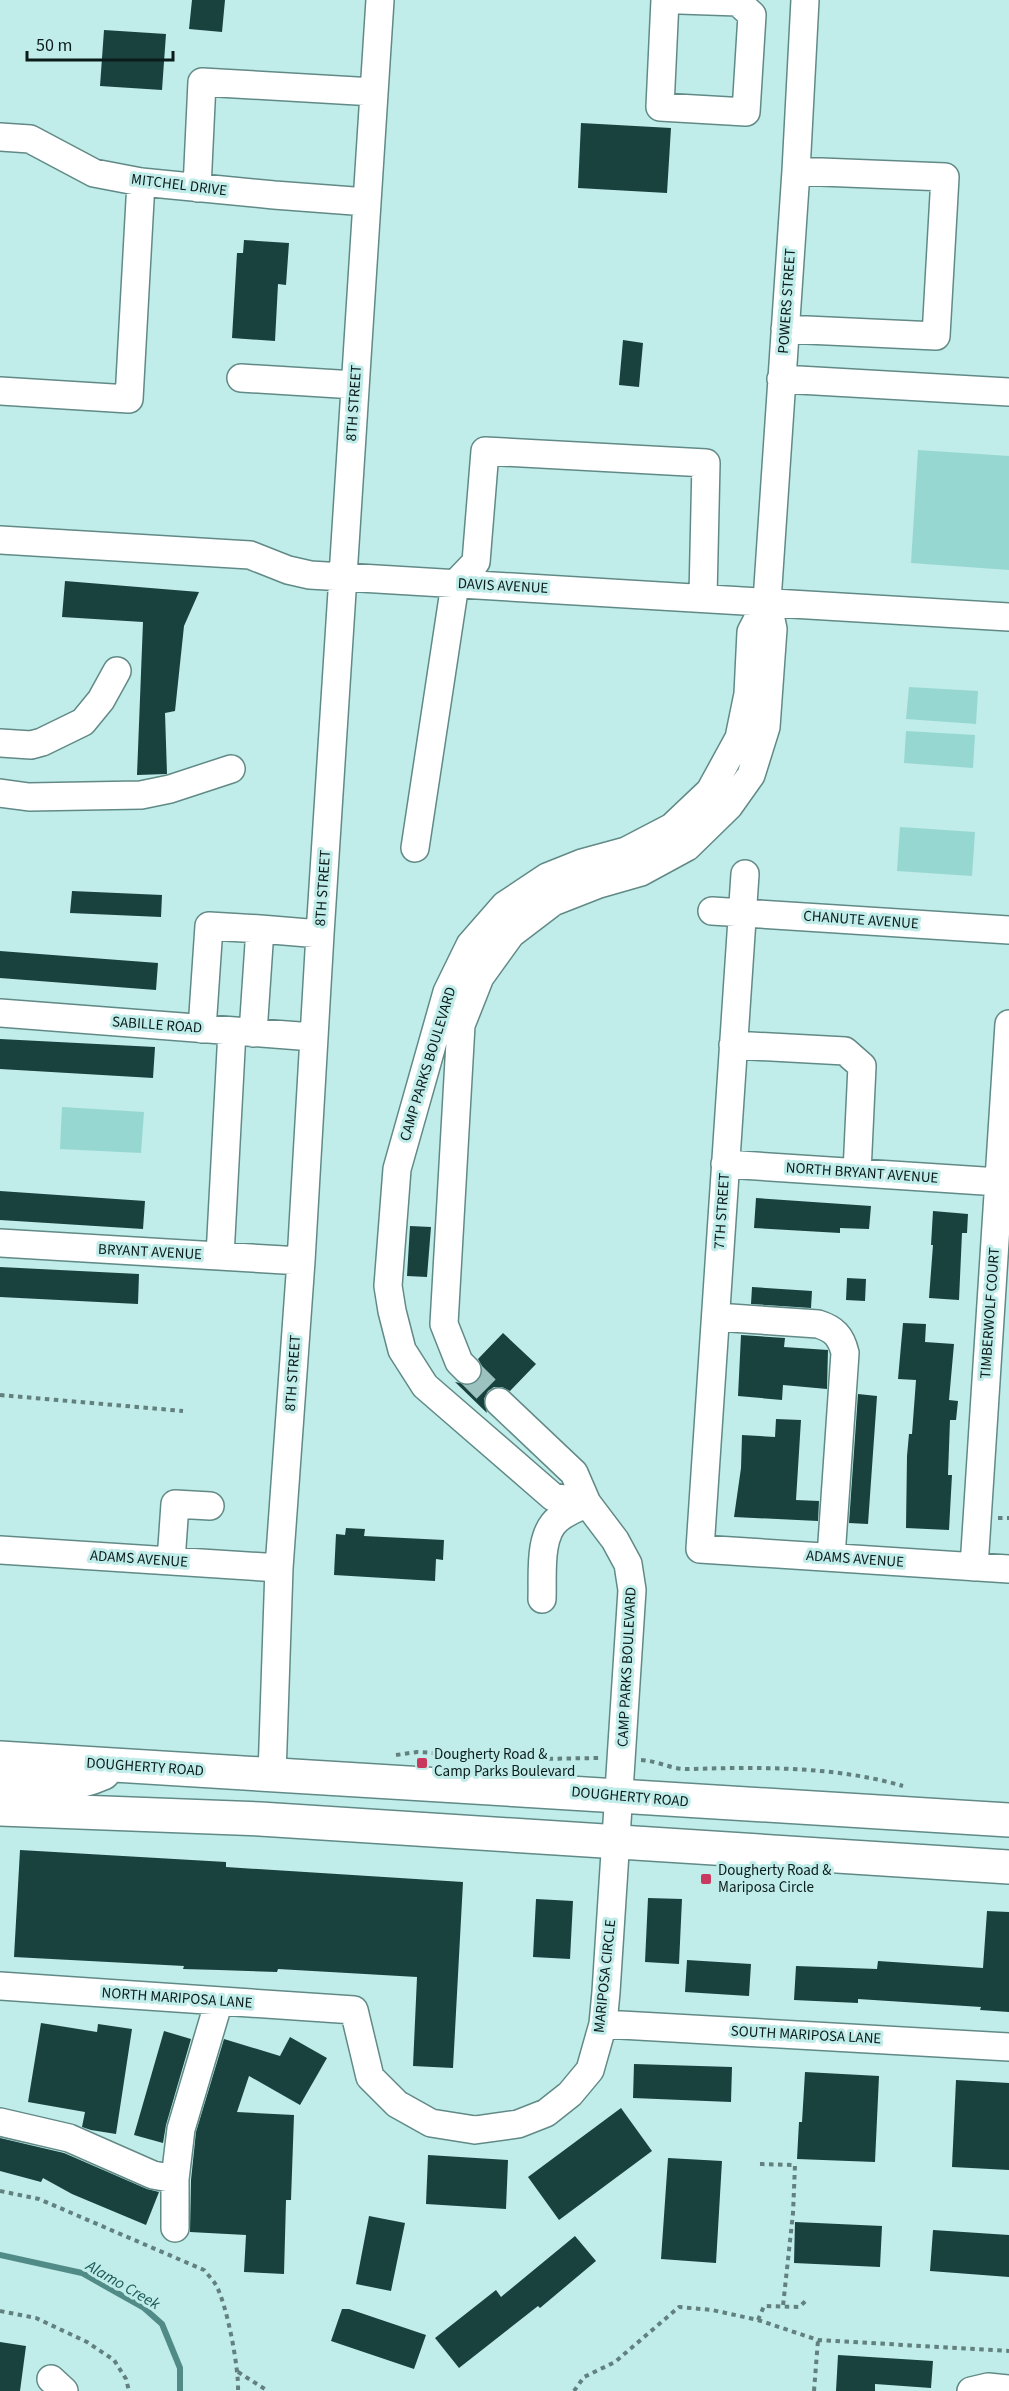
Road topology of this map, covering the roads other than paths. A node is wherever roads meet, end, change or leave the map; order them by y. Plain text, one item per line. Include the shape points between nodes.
1 (380, 0) edge
2 (665, 0) edge
3 (695, 0) edge
4 (805, 0) edge
5 (374, 92) junction
6 (0, 137) edge
7 (796, 171) junction
8 (141, 182) junction
9 (197, 188) junction
10 (367, 202) junction
11 (785, 329) junction
12 (241, 378) dead end
13 (782, 379) junction
14 (355, 385) junction
15 (0, 391) edge
16 (1009, 392) edge
17 (0, 540) edge
18 (342, 577) junction
19 (455, 584) junction
20 (703, 597) junction
21 (767, 601) junction
22 (1009, 617) edge
23 (117, 671) dead end
24 (0, 743) edge
25 (231, 769) dead end
26 (0, 793) edge
27 (415, 848) dead end
28 (745, 874) dead end
29 (712, 910) dead end
30 (742, 912) junction
31 (260, 929) junction
32 (1009, 930) edge
33 (320, 934) junction
34 (0, 1013) edge
35 (1009, 1024) edge
36 (202, 1029) junction
37 (242, 1032) junction
38 (313, 1037) junction
39 (733, 1045) junction
40 (1007, 1084) edge
41 (726, 1164) junction
42 (857, 1172) junction
43 (999, 1182) junction
44 (0, 1243) edge
45 (220, 1257) junction
46 (301, 1262) junction
47 (1001, 1278) edge
48 (716, 1317) junction
49 (467, 1370) tunnel mouth
50 (499, 1402) tunnel mouth
51 (587, 1503) junction
52 (210, 1506) dead end
53 (700, 1549) joint
54 (0, 1550) edge
55 (831, 1557) junction
56 (171, 1561) junction
57 (974, 1567) junction
58 (279, 1568) junction
59 (1009, 1569) edge
60 (542, 1599) dead end
61 (0, 1758) edge
62 (118, 1766) junction
63 (272, 1775) junction
64 (0, 1783) edge
65 (619, 1796) junction
66 (0, 1809) edge
67 (1009, 1820) edge
68 (614, 1843) junction
69 (1009, 1867) edge
70 (0, 1986) edge
71 (219, 2001) junction
72 (354, 2010) joint
73 (603, 2024) junction
74 (1009, 2047) edge
75 (0, 2122) edge
76 (175, 2180) junction
77 (175, 2228) dead end
78 (1009, 2389) edge
79 (971, 2391) edge

1 - 5 street, 8TH STREET
2 - 3 street via 660,107 746,112 752,15 738,2
4 - 7 street, POWERS STREET
5 - 9 street via 202,82
5 - 10 street, 8TH STREET
6 - 8 street, MITCHEL DRIVE via 30,139 94,173
7 - 11 street, POWERS STREET
7 - 11 street via 945,177 936,336
8 - 9 street, MITCHEL DRIVE
8 - 15 street via 129,399
9 - 10 street, MITCHEL DRIVE
10 - 14 street, 8TH STREET
11 - 13 street, POWERS STREET
12 - 14 street
13 - 16 street
13 - 21 street, POWERS STREET
14 - 18 street, 8TH STREET
17 - 18 street, DAVIS AVENUE via 249,555 288,570
18 - 19 street, DAVIS AVENUE
18 - 33 street, 8TH STREET
19 - 20 street, DAVIS AVENUE
19 - 20 street via 476,562 485,451 683,461 706,463
19 - 27 street
20 - 21 street, DAVIS AVENUE
21 - 22 street, DAVIS AVENUE
21 - 49 street, CAMP PARKS BOULEVARD via 773,629 766,727 751,775 729,806 687,847 641,873 552,902 511,934 480,977 461,1025 444,1324 459,1362
21 - 51 street, CAMP PARKS BOULEVARD via 751,632 748,694 739,738 710,791 672,827 626,851 547,877 505,905 470,945 447,992 397,1169 388,1286 402,1350 425,1386 553,1497
23 - 24 street via 83,722 31,745
25 - 26 street via 141,795 39,797
28 - 30 street, 7TH STREET
29 - 30 street, CHANUTE AVENUE
30 - 32 street, CHANUTE AVENUE
30 - 39 street, 7TH STREET
31 - 33 street
31 - 36 street via 209,926
31 - 37 street
33 - 38 street, 8TH STREET
34 - 36 street, SABILLE ROAD
35 - 40 street, TIMBERWOLF COURT
36 - 37 street, SABILLE ROAD
37 - 38 street, SABILLE ROAD
37 - 45 street
38 - 46 street, 8TH STREET
39 - 41 street, 7TH STREET
39 - 42 street via 845,1051 862,1066
40 - 43 street, TIMBERWOLF COURT
41 - 42 street, NORTH BRYANT AVENUE
41 - 48 street, 7TH STREET
42 - 43 street, NORTH BRYANT AVENUE
43 - 47 street, TIMBERWOLF COURT
44 - 45 street, BRYANT AVENUE
45 - 46 street, BRYANT AVENUE
46 - 58 street, 8TH STREET
47 - 57 street, TIMBERWOLF COURT
48 - 53 street, 7TH STREET
48 - 55 street via 818,1324 838,1334 843,1344
50 - 51 street, CAMP PARKS BOULEVARD via 574,1473
51 - 60 street via 557,1519 551,1527 545,1546
51 - 65 street, CAMP PARKS BOULEVARD via 628,1563 632,1590
52 - 56 street via 175,1504
53 - 55 street, ADAMS AVENUE
54 - 56 street, ADAMS AVENUE
55 - 57 street, ADAMS AVENUE
56 - 58 street, ADAMS AVENUE
57 - 59 street, ADAMS AVENUE
58 - 63 street, 8TH STREET
61 - 62 main road, DOUGHERTY ROAD
62 - 63 main road, DOUGHERTY ROAD
62 - 64 main road via 83,1781 55,1786
63 - 65 main road, DOUGHERTY ROAD
65 - 67 main road, DOUGHERTY ROAD
65 - 68 street, CAMP PARKS BOULEVARD
66 - 68 main road via 260,1819
68 - 69 main road
68 - 73 street, MARIPOSA CIRCLE
70 - 71 street, NORTH MARIPOSA LANE
71 - 72 street, NORTH MARIPOSA LANE
71 - 76 street via 182,2129
72 - 73 street, MARIPOSA CIRCLE via 370,2077 397,2104 431,2123 475,2130 518,2124 546,2113 570,2094 590,2070
73 - 74 street, SOUTH MARIPOSA LANE
75 - 76 street via 69,2138 153,2175
76 - 77 street
78 - 79 street via 988,2387

